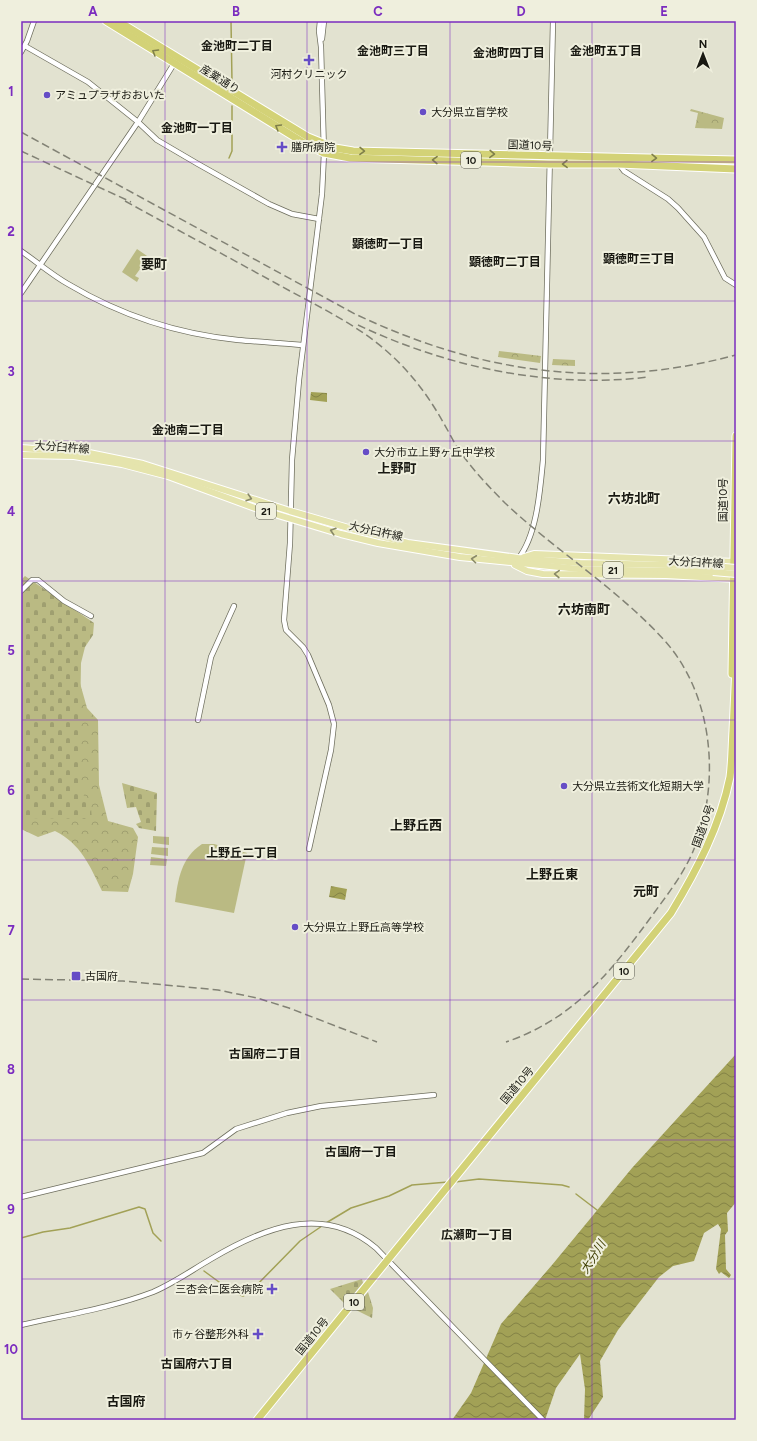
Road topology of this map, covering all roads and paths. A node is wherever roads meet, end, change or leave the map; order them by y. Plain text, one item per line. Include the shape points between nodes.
1 (34, 21) edge
2 (106, 21) edge
3 (118, 21) edge
4 (320, 21) edge
5 (324, 21) edge
6 (553, 21) edge
7 (25, 46) junction
8 (321, 47) junction
9 (21, 52) edge
10 (176, 60) junction
11 (138, 122) junction
12 (324, 144) junction
13 (324, 153) junction
14 (549, 160) junction
15 (736, 160) edge
16 (616, 161) junction
17 (736, 169) edge
18 (320, 219) junction
19 (21, 251) edge
20 (41, 266) junction
21 (736, 285) edge
22 (21, 294) edge
23 (302, 345) junction
24 (736, 436) edge
25 (21, 448) edge
26 (21, 455) edge
27 (290, 511) junction
28 (290, 518) junction
29 (518, 558) junction
30 (512, 564) junction
31 (735, 564) edge
32 (713, 569) junction
33 (735, 577) edge
34 (21, 591) edge
35 (234, 606) dead end
36 (91, 616) dead end
37 (736, 667) edge
38 (198, 720) dead end
39 (732, 732) junction
40 (309, 849) dead end
41 (434, 1095) dead end
42 (21, 1197) edge
43 (388, 1260) junction
44 (21, 1325) edge
45 (257, 1420) edge
46 (543, 1420) edge

1 - 7 street
10 -> 2 highway, 産業通り / 10
3 - 10 highway, 産業通り / 10
4 - 8 street via 318,31
5 - 8 street
6 - 14 street
7 - 9 street
7 - 11 street via 88,82
8 - 12 street
10 - 11 street
10 - 12 highway, 産業通り / 10
13 -> 10 highway, 産業通り / 10 via 279,128
11 - 18 street via 157,140 269,204 292,214
11 - 20 street
12 - 13 street
12 -> 14 highway, 国道10号 / 10 via 353,151
14 -> 13 highway, 国道10号 / 10 via 350,158
13 - 18 street
14 - 16 highway, 国道10号 / 10
14 - 29 street via 542,466 538,505 526,548
16 -> 15 highway, 国道10号 / 10
16 - 17 highway, 国道10号 / 10
16 - 21 street via 624,171 668,199 682,212 704,237 725,278
18 - 23 street
19 - 20 street
20 - 22 street
20 - 23 street via 69,285 109,306 167,327 238,340
23 - 27 street
24 - 31 highway, 国道10号 / 10
25 -> 27 main road, 大分臼杵線 / 21 via 90,454 143,464
26 - 28 main road, 大分臼杵線 / 21 via 74,456 122,464 168,476
27 - 28 street
27 - 29 main road, 大分臼杵線 / 21 via 408,542
30 -> 28 main road, 大分臼杵線 / 21 via 460,558 378,542
28 - 40 street via 284,625 308,655 329,705 334,724 333,743
29 - 30 street
29 - 31 main road via 534,554
29 - 32 main road, 大分臼杵線 / 21
30 - 32 main road, 大分臼杵線 / 21 via 586,569
33 -> 30 main road via 543,574 526,571
31 - 32 main road, 大分臼杵線 / 21, bridge
31 - 33 highway, 国道10号 / 10
32 - 33 main road, 大分臼杵線 / 21, bridge
33 - 39 highway, 国道10号 / 10
34 - 36 street via 32,580 38,580 64,601
35 - 38 street via 211,657
37 - 39 highway, 国道10号 / 10
39 - 43 highway, 国道10号 / 10 via 730,776 719,815 700,864 671,913
41 - 42 street via 334,1105 287,1113 236,1129 203,1153
43 - 44 street via 362,1238 346,1230 323,1224 294,1224 268,1231 222,1252 162,1287 133,1299
43 - 45 highway, 国道10号 / 10
43 - 46 street

